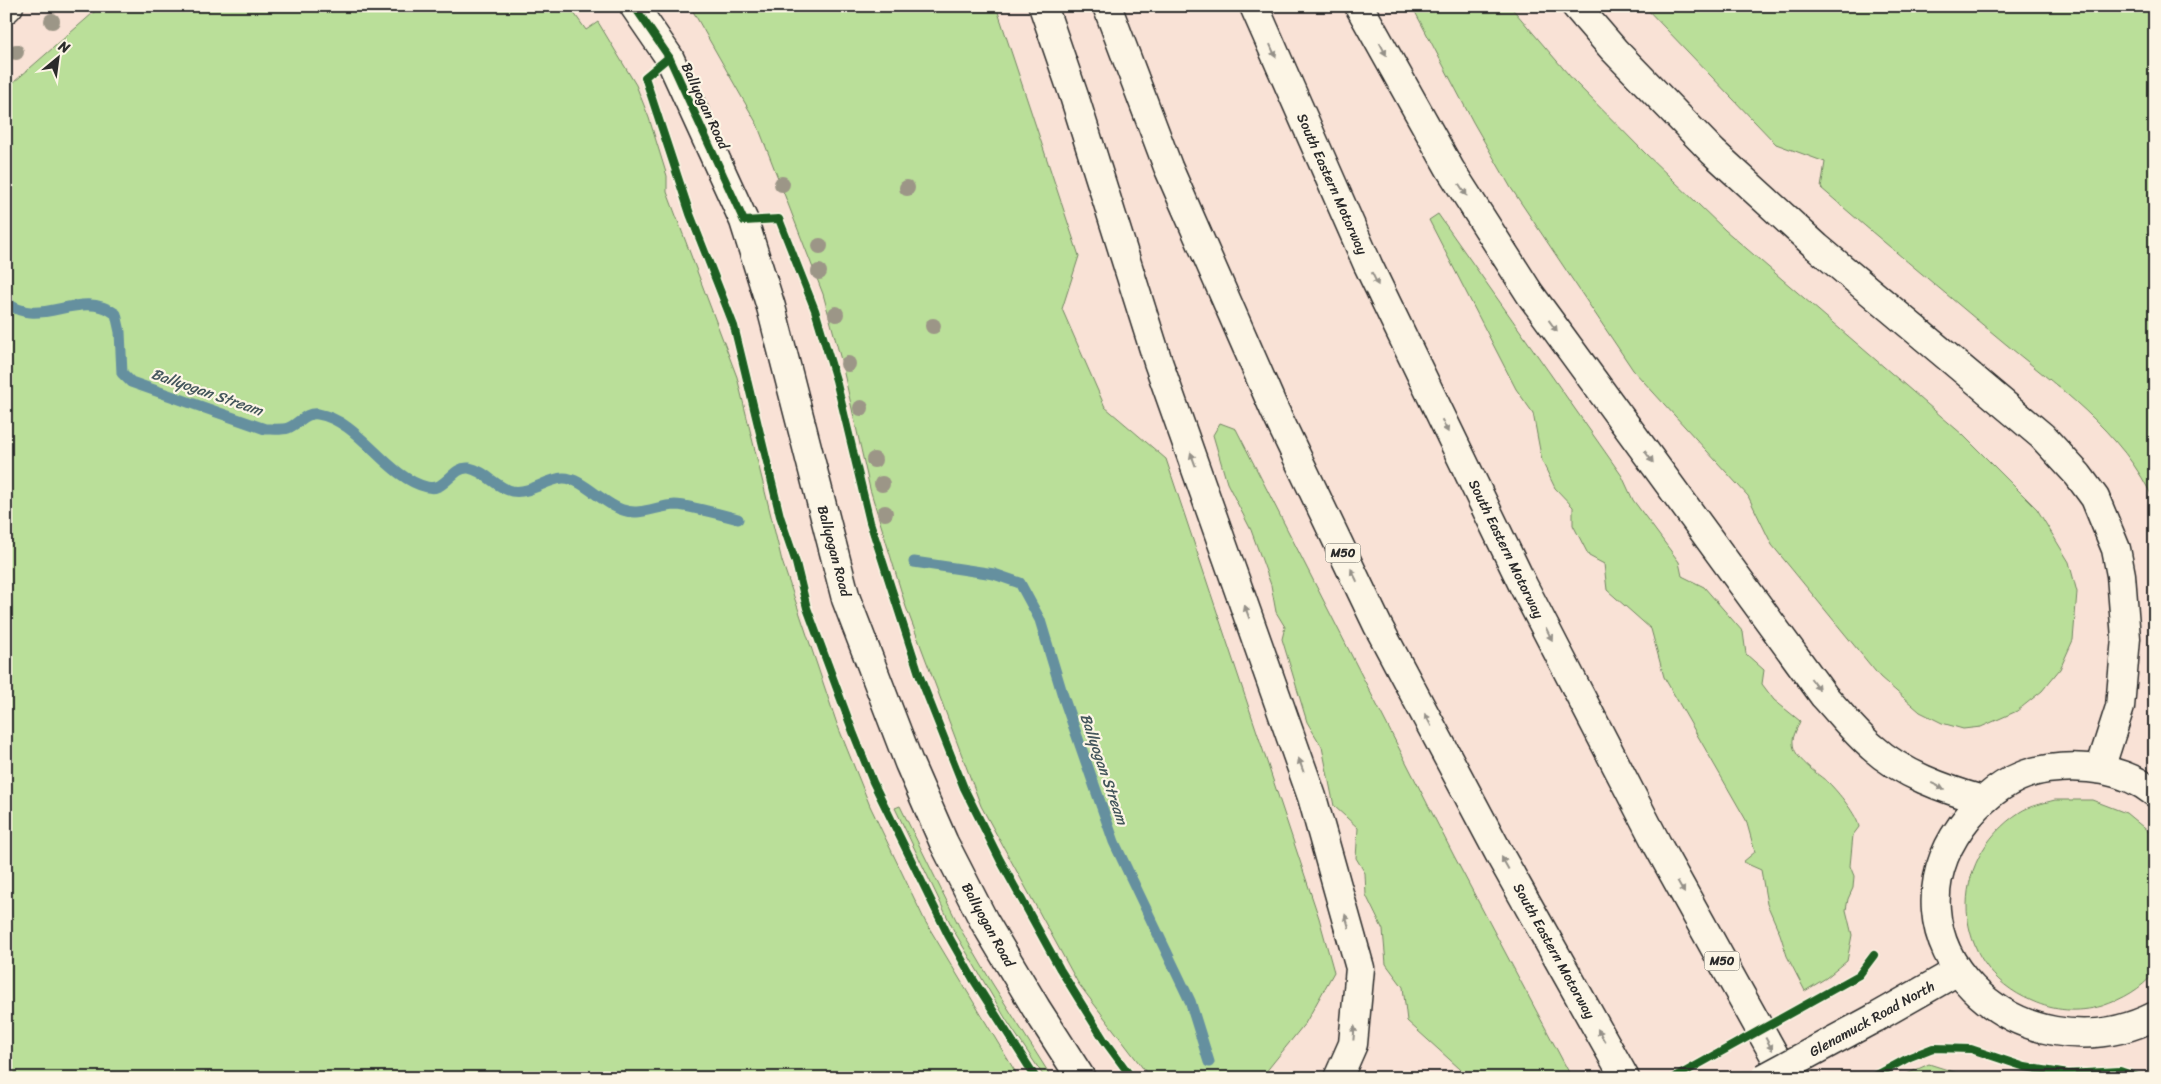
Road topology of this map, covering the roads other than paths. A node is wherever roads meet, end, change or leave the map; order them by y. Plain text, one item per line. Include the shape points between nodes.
1 (634, 6) edge
2 (1044, 6) edge
3 (1107, 6) edge
4 (1254, 6) edge
5 (1360, 6) edge
6 (1576, 6) edge
7 (2100, 770) junction
8 (2155, 793) edge
9 (1982, 800) junction
10 (1954, 973) junction
11 (2155, 1016) edge
12 (1081, 1078) edge
13 (1338, 1078) edge
14 (1625, 1078) edge
15 (1764, 1078) edge
16 (1787, 1078) edge

1 - 12 main road, Ballyogan Road via 669,57 744,220 771,308 846,599 909,763 944,843 984,921
13 -> 2 main road via 1353,1044 1360,968 1312,797 1158,362
14 -> 3 main road, South Eastern Motorway / M50 via 1502,859 1378,626 1274,408 1168,167
4 -> 16 main road, South Eastern Motorway / M50 via 1368,265 1519,577 1657,844
5 -> 9 main road via 1450,169 1530,294 1824,696 1872,748 1944,789
6 - 7 main road via 1713,152 1817,247 2042,436 2095,498 2116,548 2126,638 2120,707
7 - 8 main road via 2124,775
7 - 9 main road via 2068,766 2039,770 2009,782
9 - 10 main road via 1955,834 1939,873 1935,898 1939,937
10 - 11 main road via 1985,1010 2012,1029 2043,1040 2078,1043 2113,1038
10 - 15 main road, Glenamuck Road North, bridge

